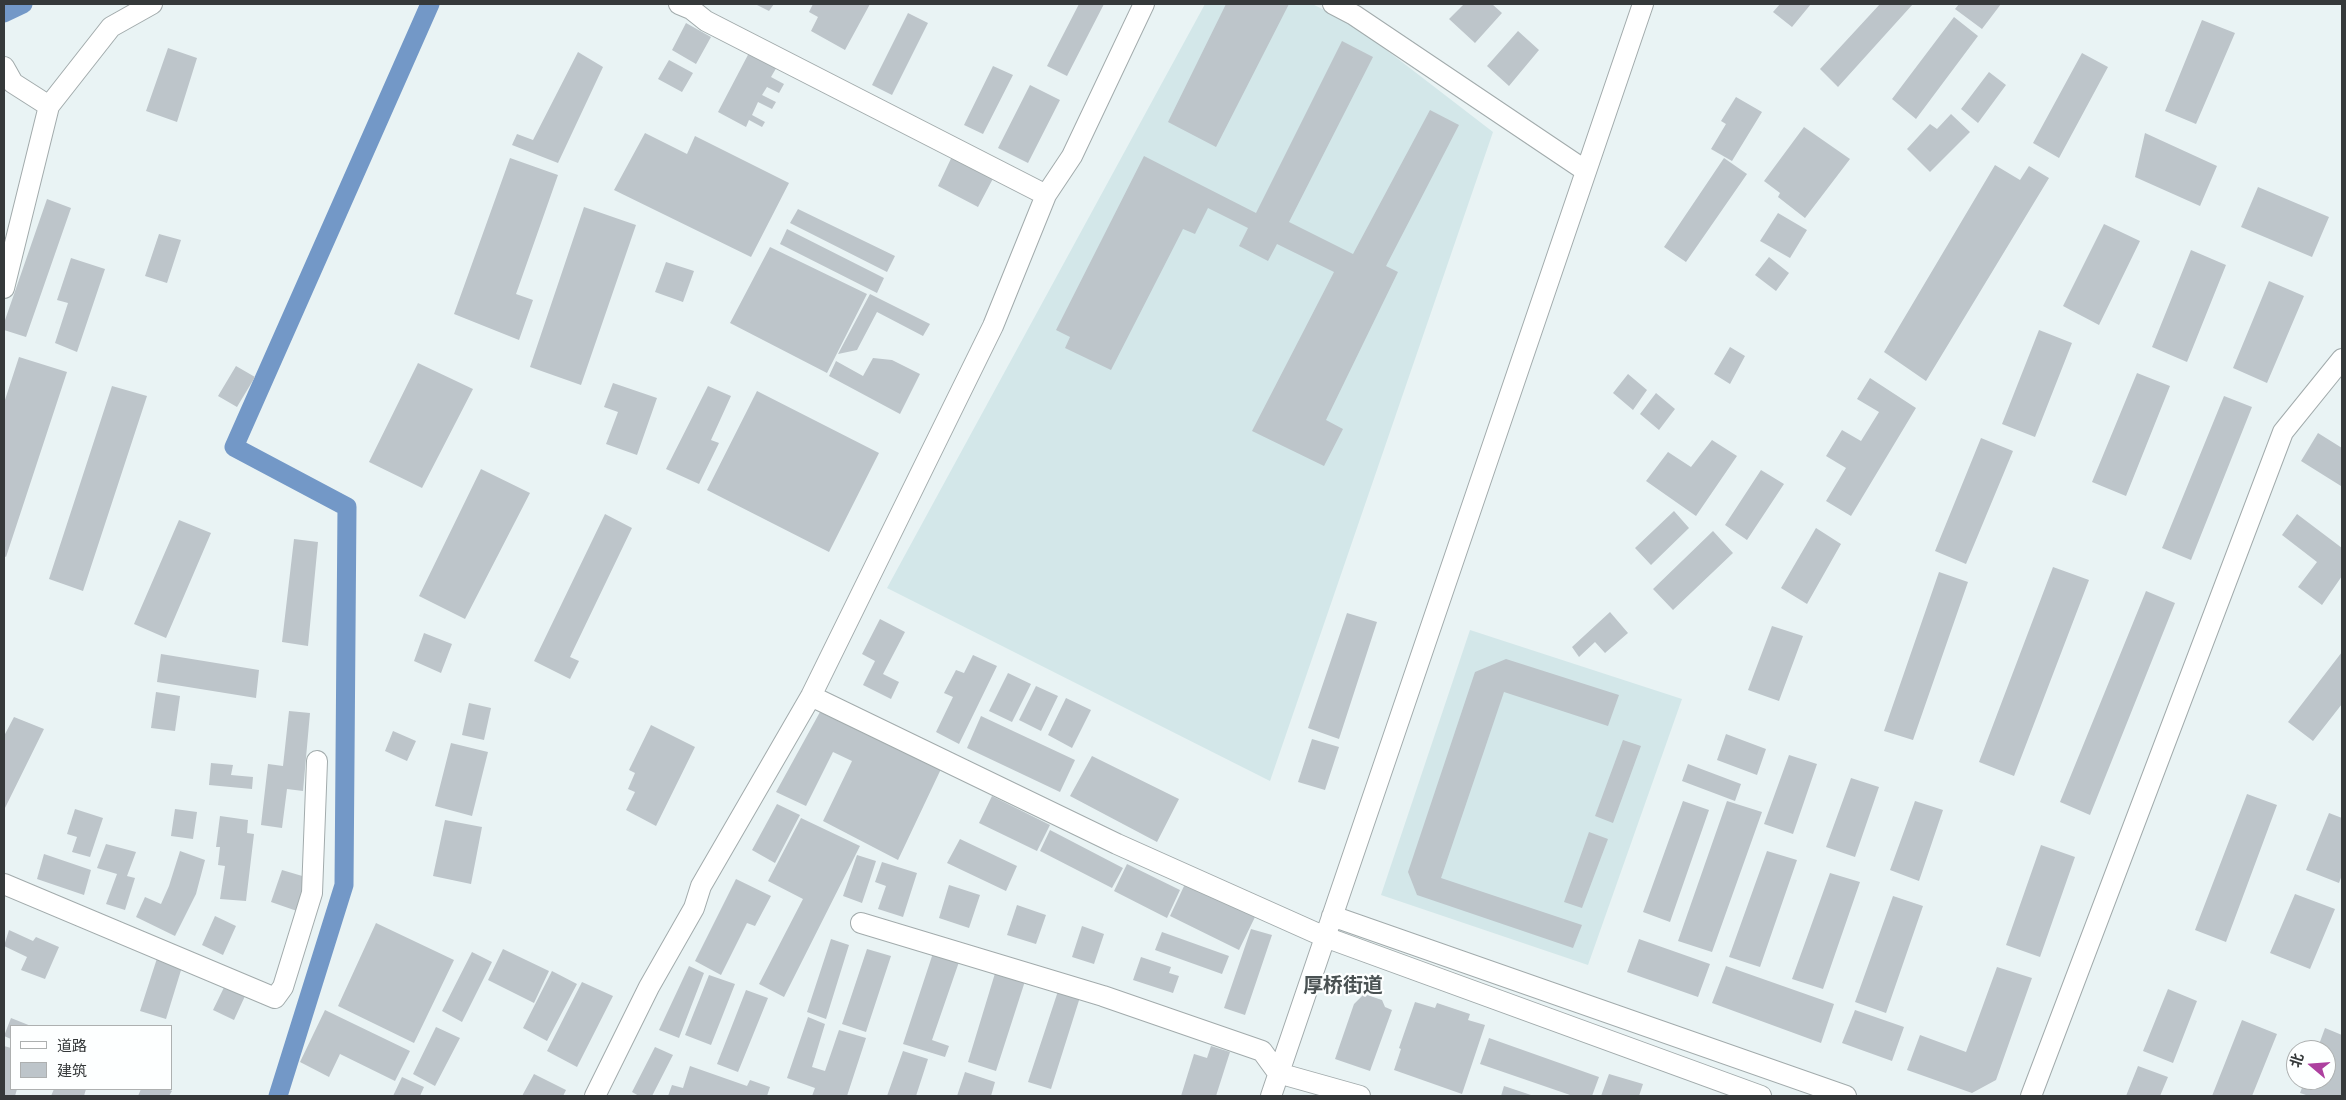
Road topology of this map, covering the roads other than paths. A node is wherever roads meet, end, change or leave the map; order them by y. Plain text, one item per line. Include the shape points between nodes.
1 (152, 4) edge
2 (679, 4) edge
3 (1144, 4) edge
4 (1333, 4) edge
5 (1643, 4) edge
6 (4, 67) edge
7 (49, 106) junction
8 (1586, 172) junction
9 (1046, 195) junction
10 (4, 288) edge
11 (2342, 359) edge
12 (811, 696) junction
13 (316, 761) dead end
14 (4, 884) edge
15 (1332, 916) junction
16 (861, 923) dead end
17 (1325, 937) junction
18 (1278, 1073) junction
19 (595, 1096) edge
20 (1271, 1096) edge
21 (1360, 1096) edge
22 (1761, 1096) edge
23 (1846, 1096) edge
24 (2031, 1096) edge

1 - 7 street via 110,27
2 - 9 street
3 - 9 street via 1072,156
4 - 8 street via 1379,31
5 - 8 street
6 - 7 street via 13,82
7 - 10 street
8 - 15 street
9 - 12 street via 993,326
11 - 24 street via 2283,432
12 - 17 street via 1117,844
12 - 19 street via 701,886 694,908 649,987
13 - 14 street via 312,893 283,987 275,998
15 - 17 street
15 - 23 street
16 - 18 street via 1103,996 1262,1051
17 - 18 street
17 - 22 street
18 - 20 street
18 - 21 street

